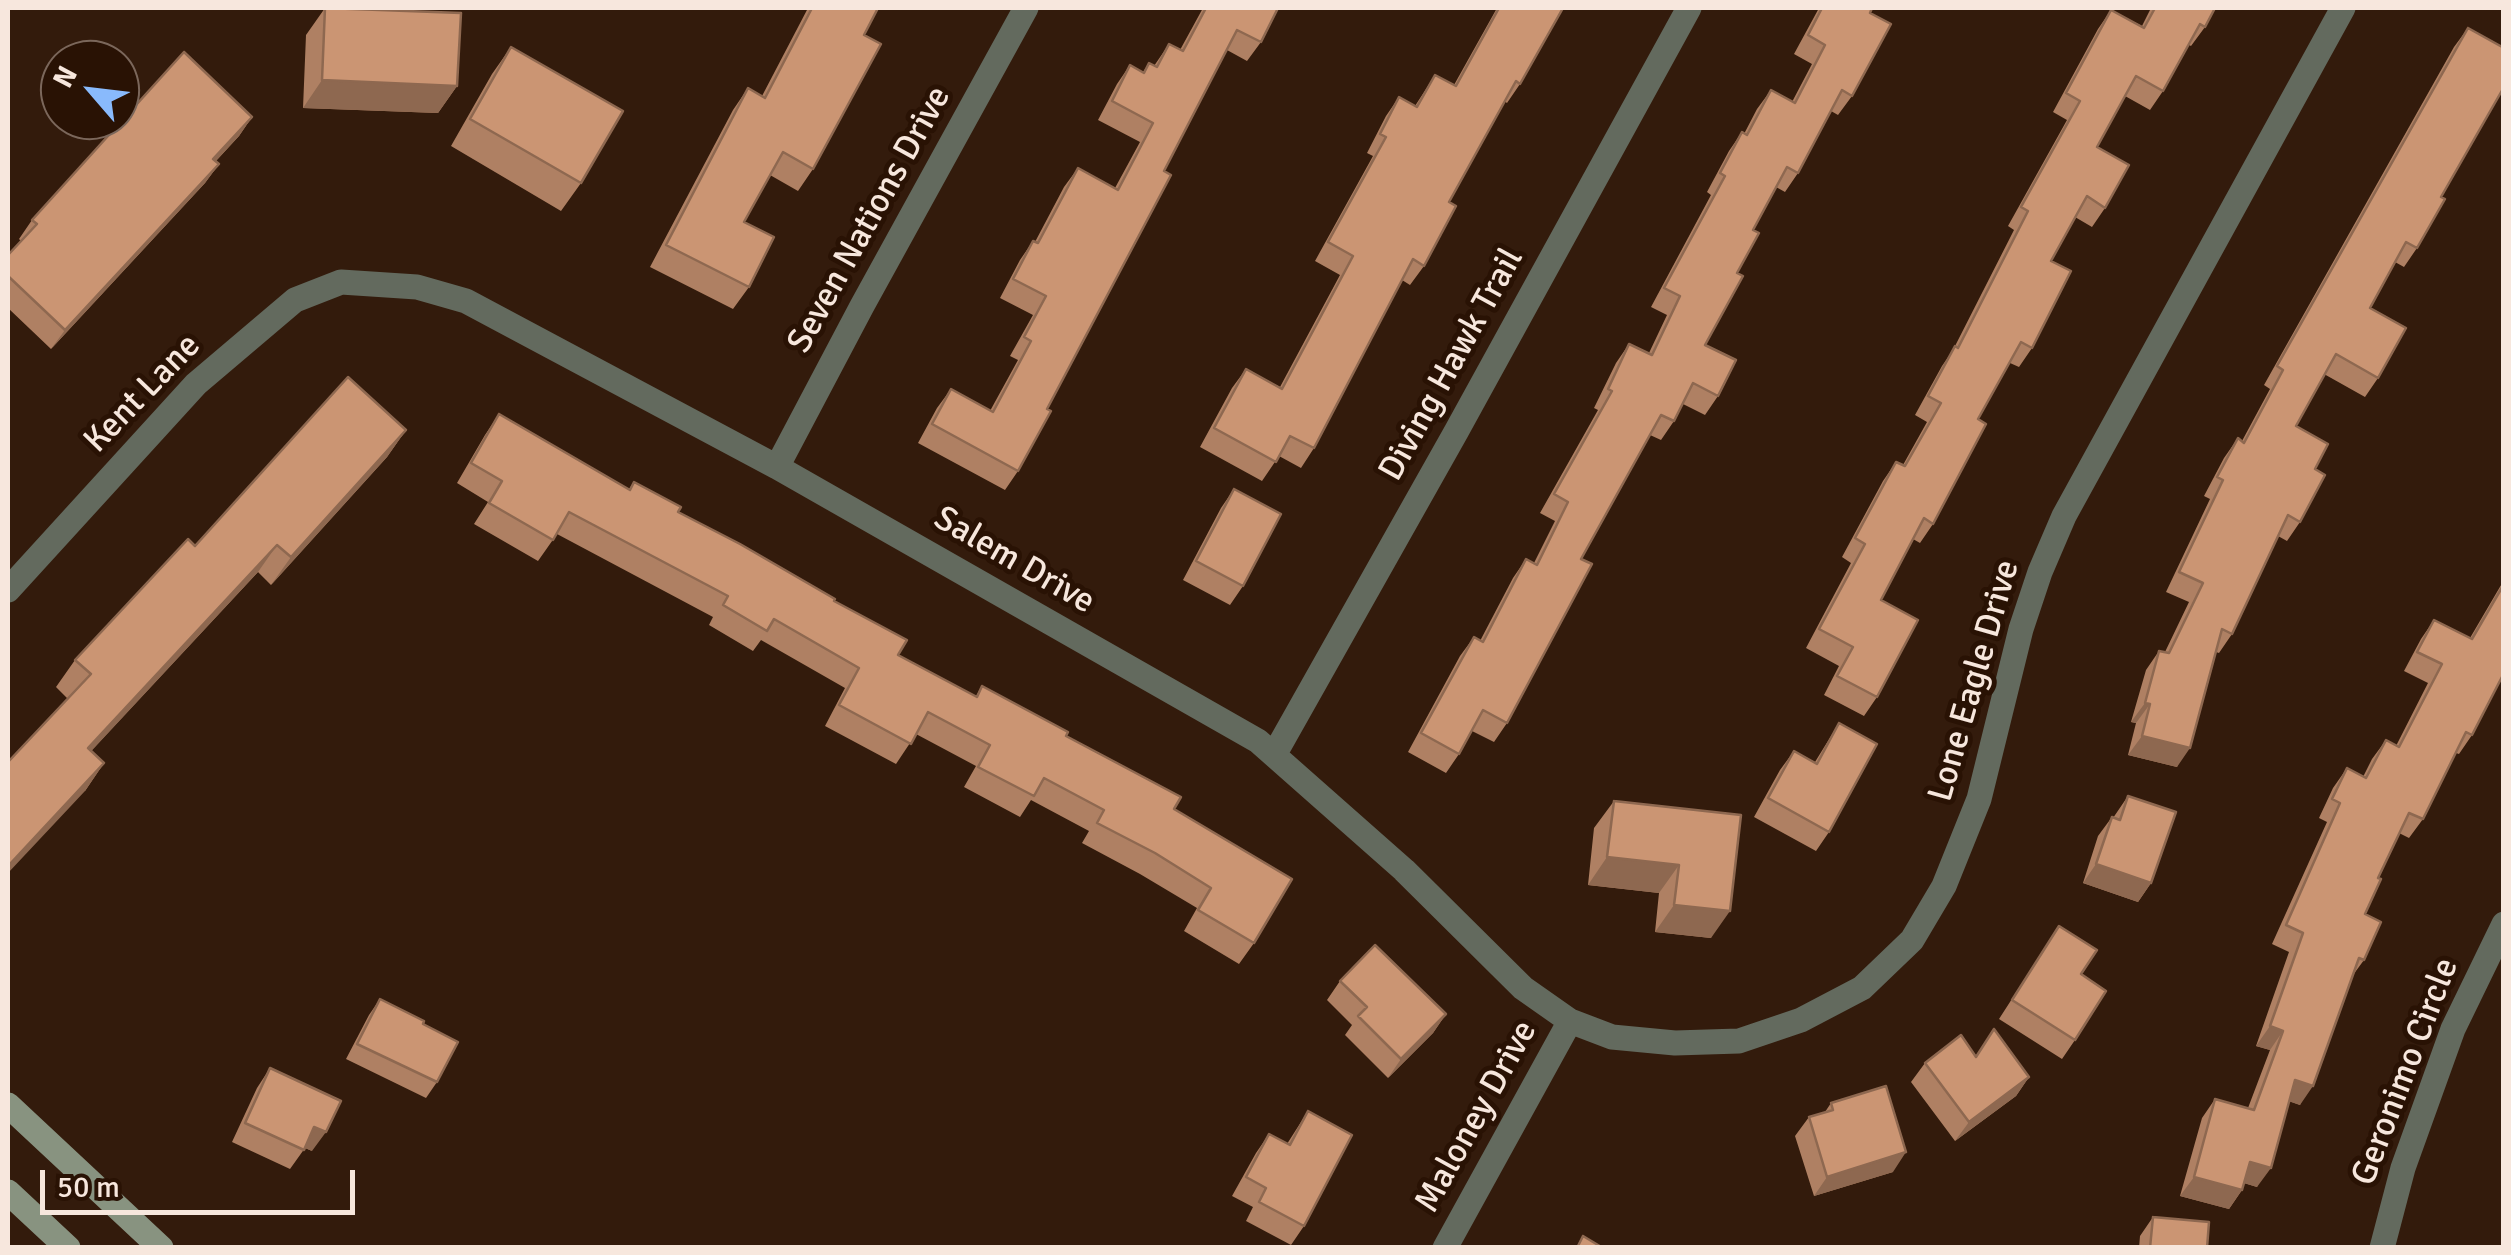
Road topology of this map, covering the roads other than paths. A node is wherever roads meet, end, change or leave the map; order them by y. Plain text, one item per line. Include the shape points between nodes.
1 (1026, 8) edge
2 (1689, 8) edge
3 (2344, 8) edge
4 (353, 283) joint
5 (777, 466) junction
6 (8, 590) edge
7 (1274, 755) junction
8 (2504, 924) edge
9 (1570, 1020) junction
10 (8, 1105) edge
11 (8, 1192) edge
12 (68, 1248) edge
13 (160, 1248) edge
14 (1445, 1248) edge
15 (2382, 1248) edge

1 - 5 street, Seven Nations Drive
2 - 7 street, Diving Hawk Trail
3 - 9 street, Lone Eagle Drive via 2064,516 2021,629 1962,844 1912,940 1862,988 1801,1020 1739,1041 1675,1044 1612,1037
4 - 5 street, Salem Drive via 417,287 466,300
4 - 6 street, Kent Lane via 295,300 196,384
5 - 7 street, Salem Drive
7 - 9 street, Salem Drive via 1523,988
8 - 15 street, Geronimo Circle via 2453,1029
9 - 14 street, Maloney Drive
10 - 13 main road
11 - 12 main road

